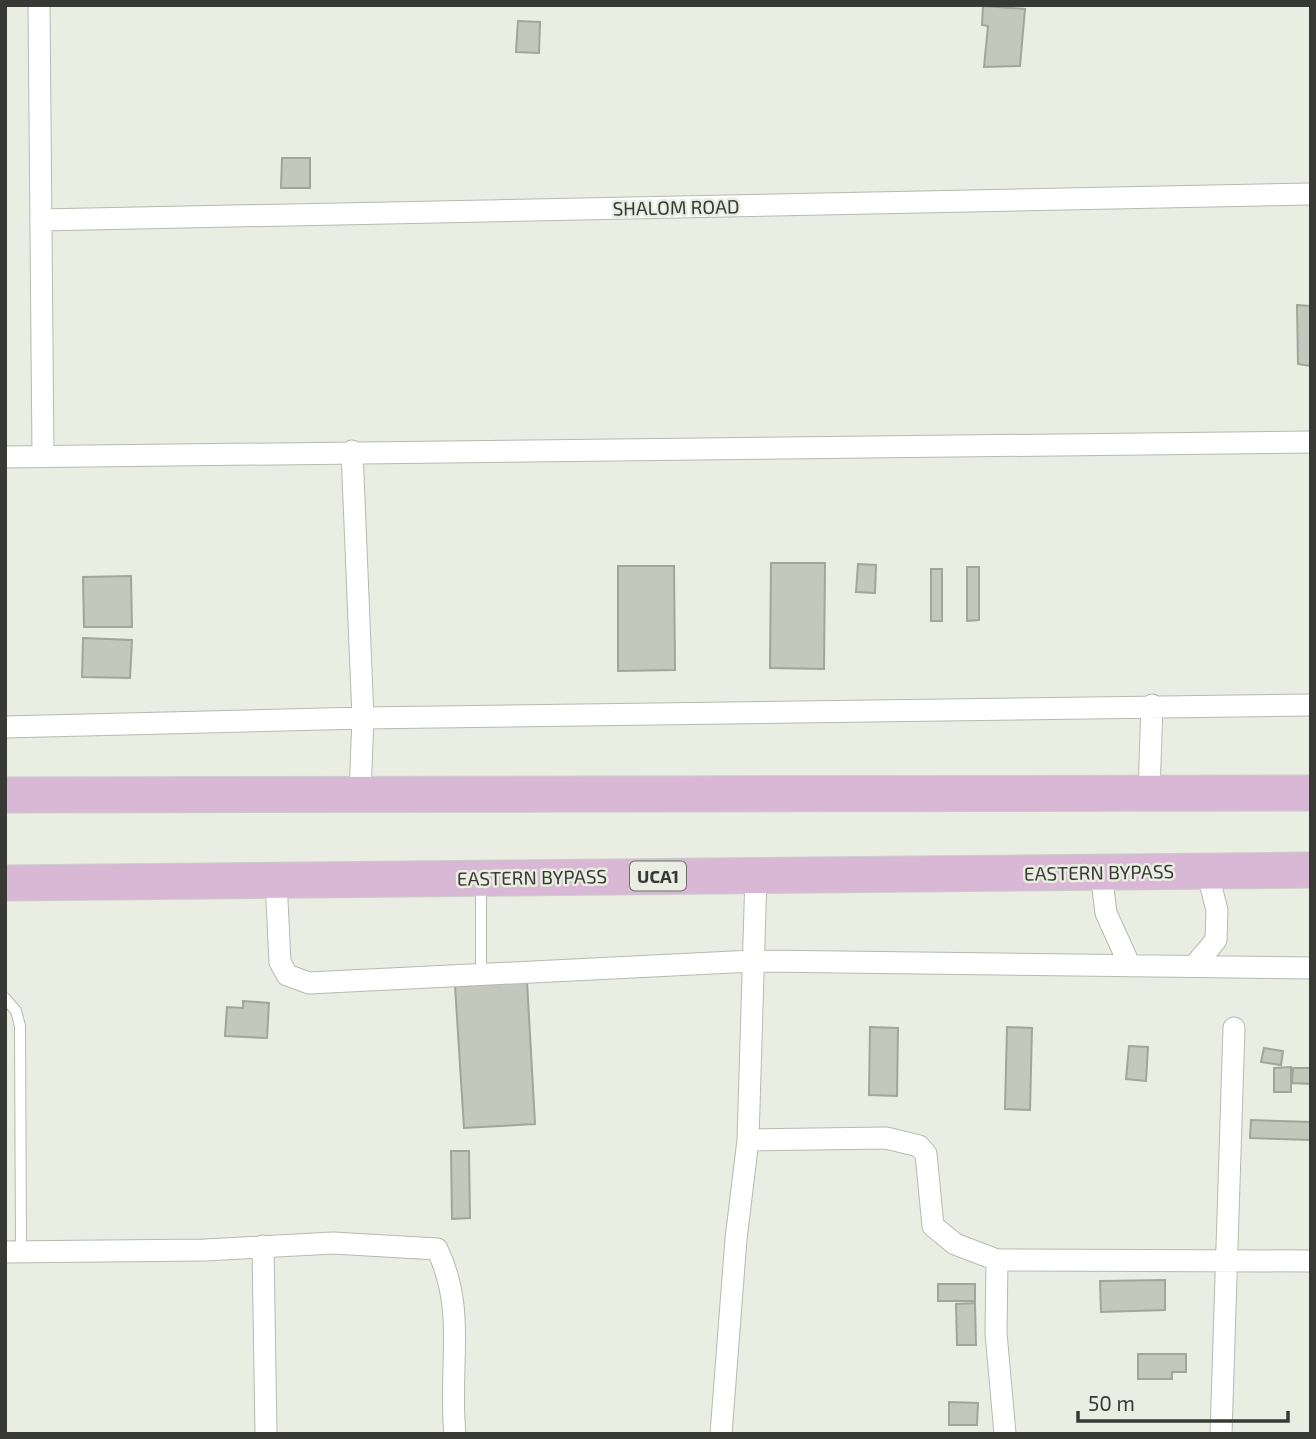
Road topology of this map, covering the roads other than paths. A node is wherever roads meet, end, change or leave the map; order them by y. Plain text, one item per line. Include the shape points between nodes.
1 (39, 5) edge
2 (1311, 194) edge
3 (41, 220) junction
4 (1311, 442) edge
5 (352, 452) junction
6 (5, 457) edge
7 (43, 457) junction
8 (1152, 705) junction
9 (1311, 705) edge
10 (363, 718) junction
11 (5, 727) edge
12 (1149, 792) junction
13 (360, 793) junction
14 (1311, 793) edge
15 (5, 795) edge
16 (1311, 870) edge
17 (1207, 871) junction
18 (1101, 872) junction
19 (756, 875) junction
20 (481, 878) junction
21 (276, 880) junction
22 (5, 883) edge
23 (753, 961) junction
24 (1130, 966) junction
25 (1194, 966) junction
26 (1311, 968) edge
27 (481, 974) junction
28 (5, 998) edge
29 (1234, 1028) dead end
30 (748, 1140) junction
31 (263, 1245) junction
32 (13, 1251) edge
33 (1227, 1259) junction
34 (997, 1260) junction
35 (1311, 1261) edge
36 (267, 1434) edge
37 (454, 1434) edge
38 (721, 1434) edge
39 (1005, 1434) edge
40 (1221, 1434) edge

1 - 3 street
2 - 3 street, SHALOM ROAD
3 - 7 street
4 - 5 street
5 - 7 street
5 - 10 street
6 - 7 street
8 - 9 street
8 - 10 street
8 - 12 street
10 - 11 street
10 - 13 street
12 - 13 main road
12 - 14 main road
13 - 15 main road
16 - 17 main road, EASTERN BYPASS / UCA1
17 - 18 main road, EASTERN BYPASS / UCA1
17 - 25 street via 1217,909 1216,940
18 - 19 main road, EASTERN BYPASS / UCA1
18 - 24 street via 1106,913
19 - 20 main road, EASTERN BYPASS / UCA1
19 - 23 street
20 - 21 main road, EASTERN BYPASS / UCA1
20 - 27 lane
21 - 22 main road, EASTERN BYPASS / UCA1
21 - 27 street via 280,962 295,981
23 - 24 street
23 - 27 street
23 - 30 street
24 - 25 street
25 - 26 street
28 - 32 lane via 16,1010 20,1026
29 - 33 street
30 - 34 street via 886,1138 919,1146 926,1154 933,1226 955,1244
30 - 38 street
31 - 32 street via 205,1250
31 - 36 street
31 - 37 street via 333,1243 437,1250 449,1273 455,1302
33 - 34 street
33 - 35 street
33 - 40 street
34 - 39 street via 996,1333

